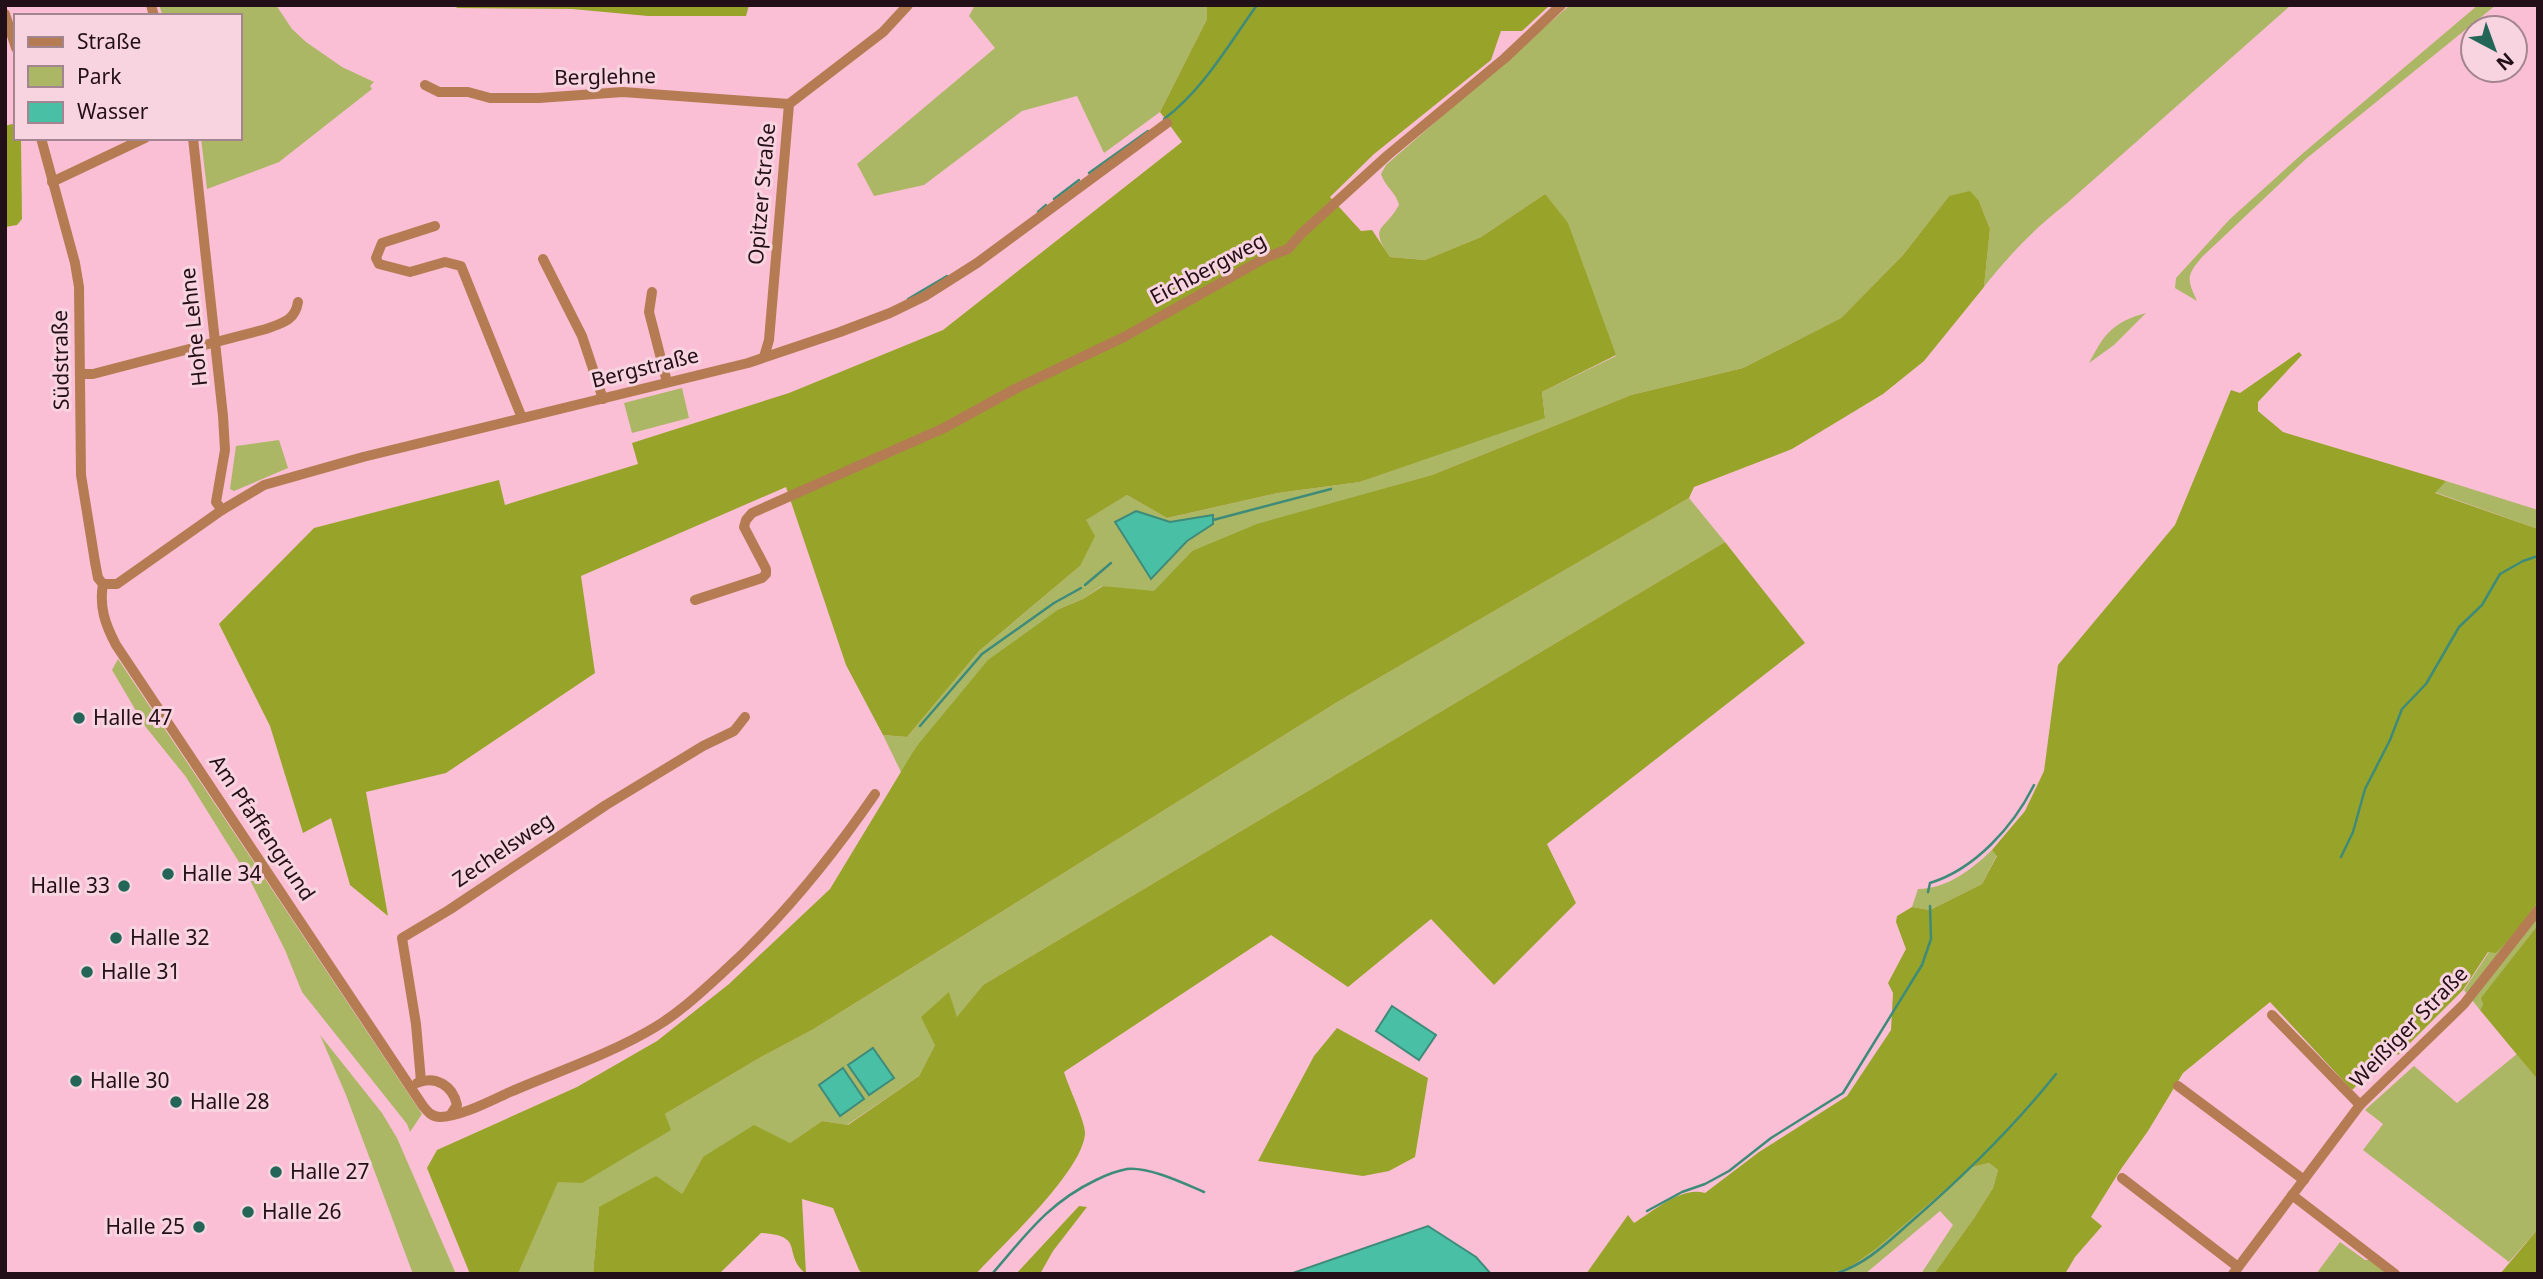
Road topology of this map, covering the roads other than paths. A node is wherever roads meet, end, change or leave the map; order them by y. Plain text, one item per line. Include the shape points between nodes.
1 (908, 5) edge
2 (1562, 5) edge
3 (5, 14) edge
4 (14, 42) edge
5 (425, 85) dead end
6 (789, 104) junction
7 (1167, 123) dead end
8 (42, 140) edge
9 (141, 140) edge
10 (193, 140) edge
11 (52, 182) junction
12 (435, 226) dead end
13 (543, 259) dead end
14 (652, 292) dead end
15 (298, 302) dead end
16 (214, 342) junction
17 (764, 357) junction
18 (81, 374) junction
19 (667, 382) junction
20 (603, 399) junction
21 (522, 418) junction
22 (222, 509) junction
23 (103, 584) junction
24 (695, 600) dead end
25 (745, 717) dead end
26 (875, 794) dead end
27 (2538, 910) edge
28 (2272, 1015) dead end
29 (416, 1084) junction
30 (2178, 1086) dead end
31 (2360, 1105) junction
32 (451, 1114) junction
33 (2122, 1178) dead end
34 (2304, 1180) junction
35 (2292, 1195) junction
36 (2235, 1270) edge
37 (2395, 1274) edge

1 - 6 street, Opitzer Straße via 883,32
2 - 24 street, Eichbergweg via 1388,155 1288,250 944,428 752,513 744,527 766,574
3 - 4 street
5 - 6 street, Berglehne via 439,92 490,98 624,92
6 - 17 street, Opitzer Straße via 771,324
7 - 17 street, Bergstraße via 1021,232 925,296 851,328
8 - 11 street, Südstraße
9 - 11 street
10 - 16 street, Hohe Lehne
11 - 18 street, Südstraße via 79,287
12 - 21 street via 382,243 376,258 379,264 410,272 445,262 461,266
13 - 20 street via 582,336
14 - 19 street via 649,312
15 - 16 street via 288,321
16 - 18 street
16 - 22 street, Hohe Lehne via 225,442 216,502
17 - 19 street, Bergstraße
18 - 23 street, Südstraße via 81,475
19 - 20 street, Bergstraße
20 - 21 street, Bergstraße
21 - 22 street, Bergstraße via 283,479
22 - 23 street, Bergstraße via 117,584
23 - 29 street, Am Pfaffengrund via 103,616 116,645
25 - 29 street, Zechelsweg via 734,732 596,811 402,938 416,1024
26 - 32 street via 824,866 770,926 677,1013 600,1054
27 - 31 street, Weißiger Straße via 2464,1004
28 - 31 street, Weißiger Straße
29 - 32 street, Am Pfaffengrund via 430,1114
29 - 32 street via 443,1083 455,1095 457,1105
30 - 34 street
31 - 34 street, Weißiger Straße
33 - 36 street, Weißiger Straße
34 - 35 street, Weißiger Straße
35 - 36 street, Weißiger Straße
35 - 37 street

